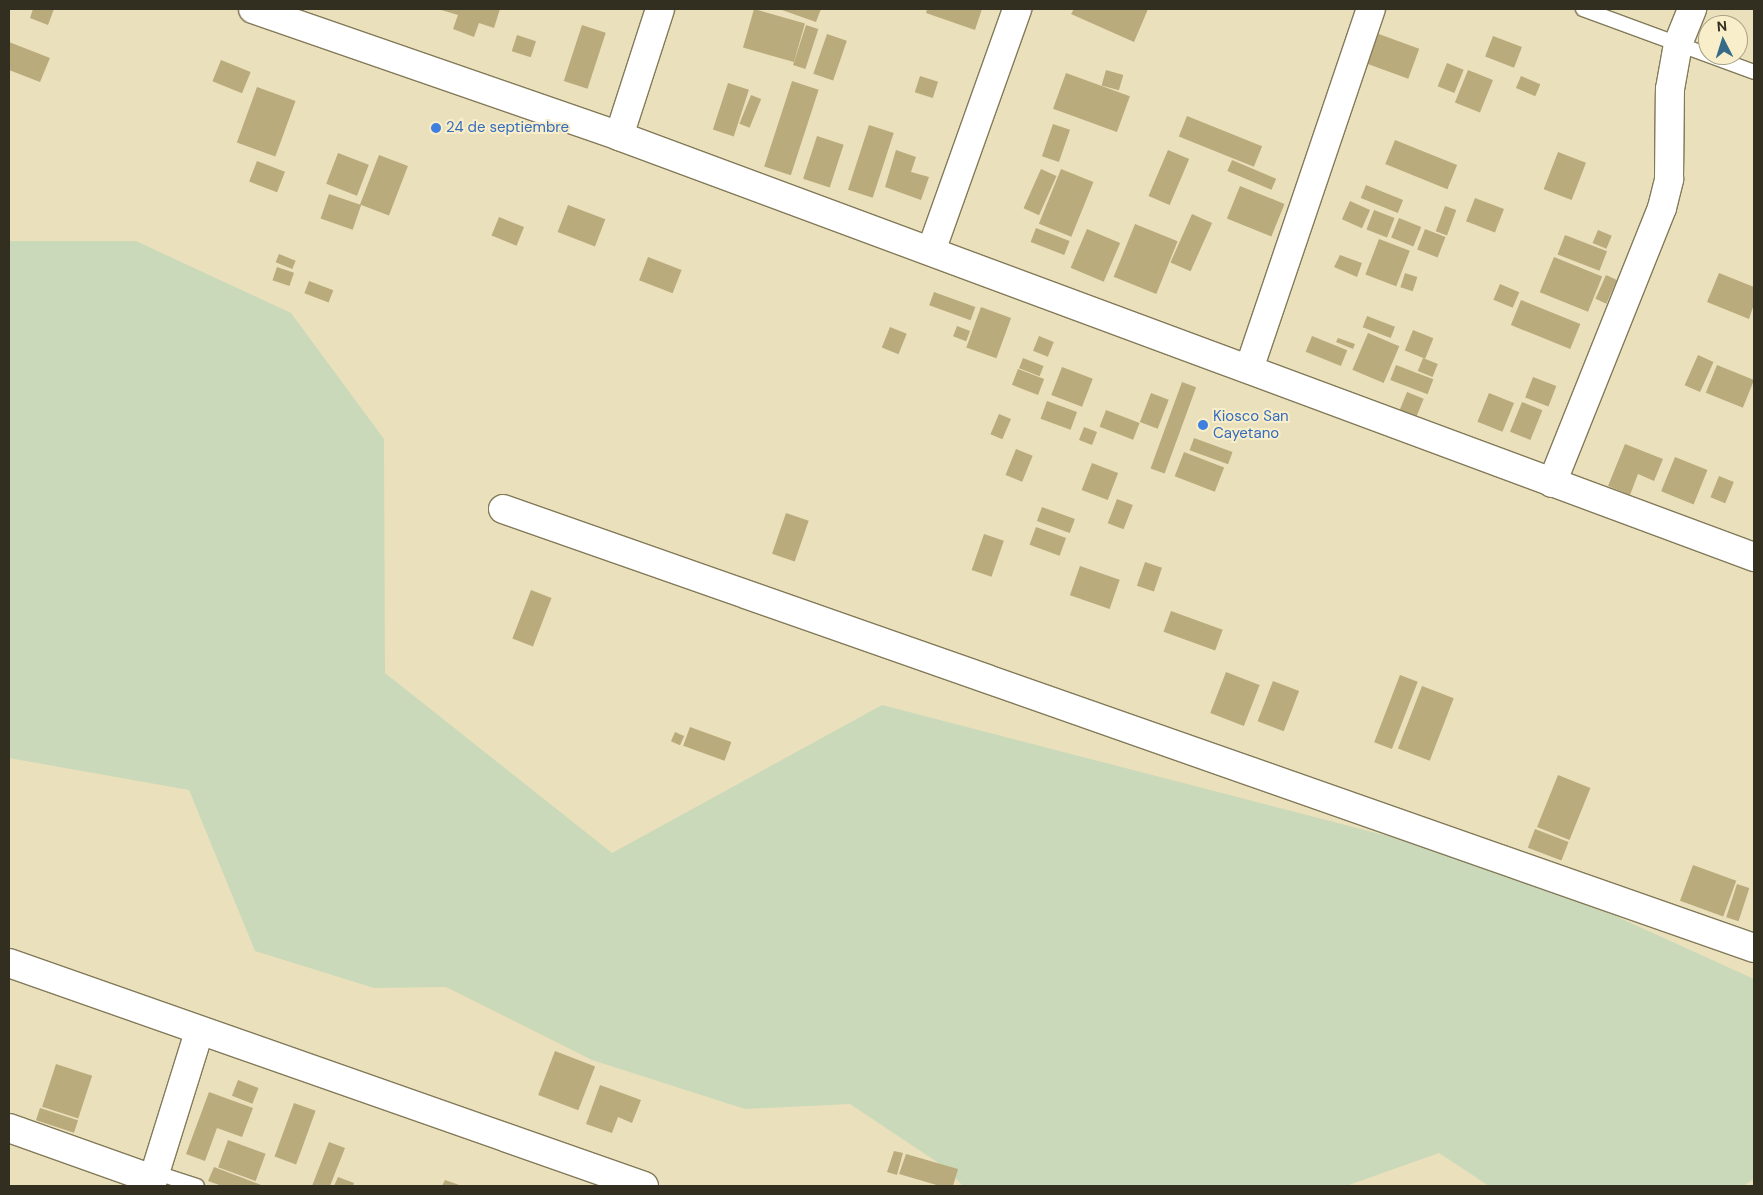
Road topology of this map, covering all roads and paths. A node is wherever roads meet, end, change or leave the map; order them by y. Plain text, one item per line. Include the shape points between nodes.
1 (253, 9) edge
2 (660, 9) edge
3 (1017, 9) edge
4 (1371, 9) edge
5 (1583, 9) edge
6 (1692, 9) edge
7 (1678, 44) junction
8 (1754, 72) edge
9 (619, 136) junction
10 (931, 250) junction
11 (1249, 369) junction
12 (1552, 482) junction
13 (504, 509) dead end
14 (1754, 557) edge
15 (1754, 948) edge
16 (9, 963) edge
17 (199, 1032) junction
18 (9, 1128) edge
19 (152, 1179) edge
20 (197, 1186) edge
21 (644, 1186) edge

1 - 9 street
2 - 9 street
3 - 10 street
4 - 11 street
5 - 7 lane
6 - 7 street
7 - 8 lane
7 - 12 street via 1670,89 1669,179 1662,208
9 - 10 street
10 - 11 street
11 - 12 street
12 - 14 street
13 - 15 street
16 - 17 street
17 - 19 street
17 - 21 street
18 - 19 street
19 - 20 lane

